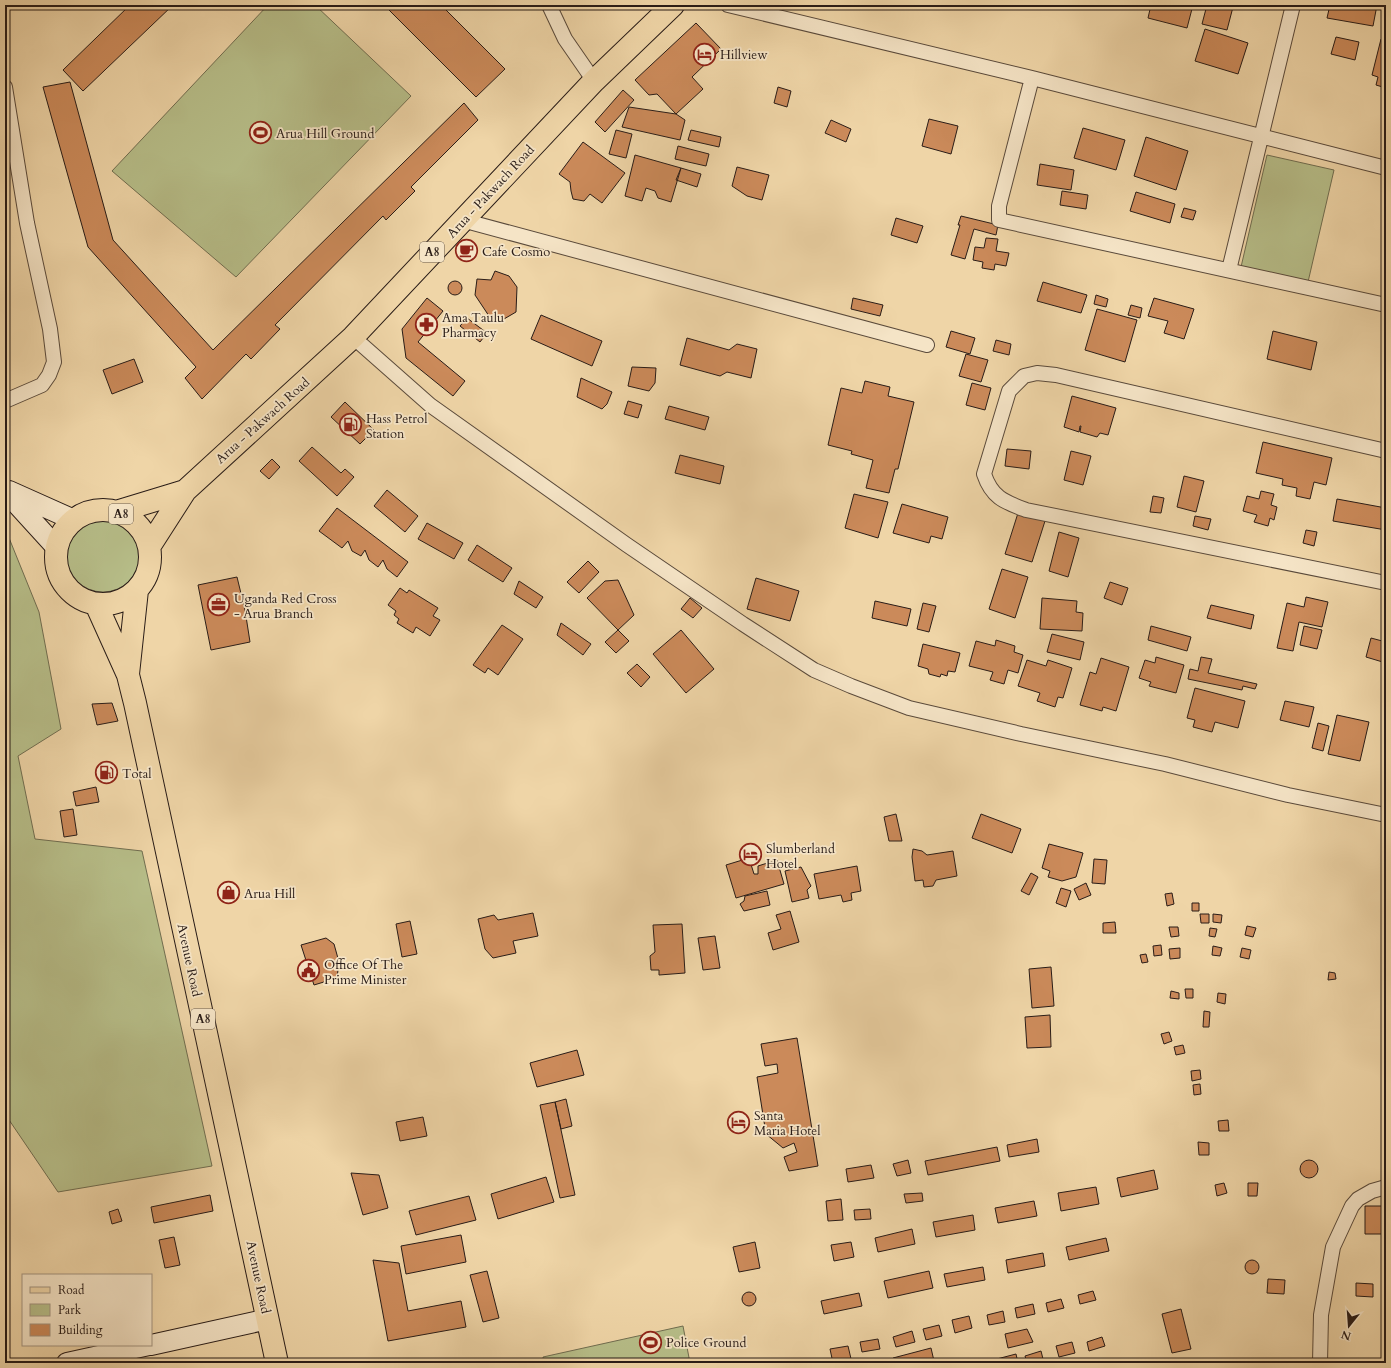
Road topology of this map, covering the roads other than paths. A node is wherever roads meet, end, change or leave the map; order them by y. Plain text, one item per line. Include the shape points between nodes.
1 (549, 5) edge
2 (673, 5) edge
3 (728, 5) edge
4 (1293, 5) edge
5 (1032, 78) junction
6 (594, 81) junction
7 (5, 87) edge
8 (1262, 136) junction
9 (1386, 168) edge
10 (462, 220) junction
11 (1230, 270) junction
12 (1386, 305) edge
13 (353, 337) junction
14 (927, 345) dead end
15 (5, 400) edge
16 (1386, 451) edge
17 (5, 490) edge
18 (185, 491) junction
19 (116, 512) junction
20 (74, 520) junction
21 (149, 547) junction
22 (57, 548) junction
23 (1386, 583) edge
24 (137, 590) junction
25 (96, 604) junction
26 (128, 675) junction
27 (1386, 815) edge
28 (1386, 1187) edge
29 (268, 1319) junction
30 (152, 1345) edge
31 (145, 1346) edge
32 (67, 1363) edge
33 (277, 1363) edge
34 (1320, 1363) edge

1 - 6 street via 565,39
2 - 6 main road, Arua - Pakwach Road / A8
3 - 5 street
4 - 8 street
5 - 8 street
5 - 11 street via 998,206 999,220
6 - 10 main road, Arua - Pakwach Road / A8
7 - 15 street via 27,223 50,329 54,362 42,385
8 - 9 street
8 - 11 street
10 - 13 main road, Arua - Pakwach Road / A8
10 - 14 street
11 - 12 street
13 - 18 main road, Arua - Pakwach Road / A8
13 - 27 street via 430,405 627,545 814,670 909,708
16 - 23 street via 1056,375 1037,373 1024,376 1009,391 984,474 988,485 1002,500 1026,510
17 - 20 street
17 - 22 street
18 - 19 main road, Arua - Pakwach Road
18 - 21 main road, Arua - Pakwach Road / A8
19 - 20 main road, A8 via 94,511
19 - 21 main road, A8 via 138,525
20 - 22 main road, A8 via 63,532
21 - 24 main road, A8 via 149,570
22 - 25 main road, A8 via 57,570 61,580 76,596
24 - 25 main road, A8 via 118,602
24 - 26 main road, Avenue Road / A8
25 - 26 main road, Avenue Road
26 - 29 main road, Avenue Road / A8
28 - 34 street via 1358,1199 1352,1206 1333,1247 1321,1315
29 - 30 street
29 - 33 main road, Avenue Road / A8
31 - 32 street

